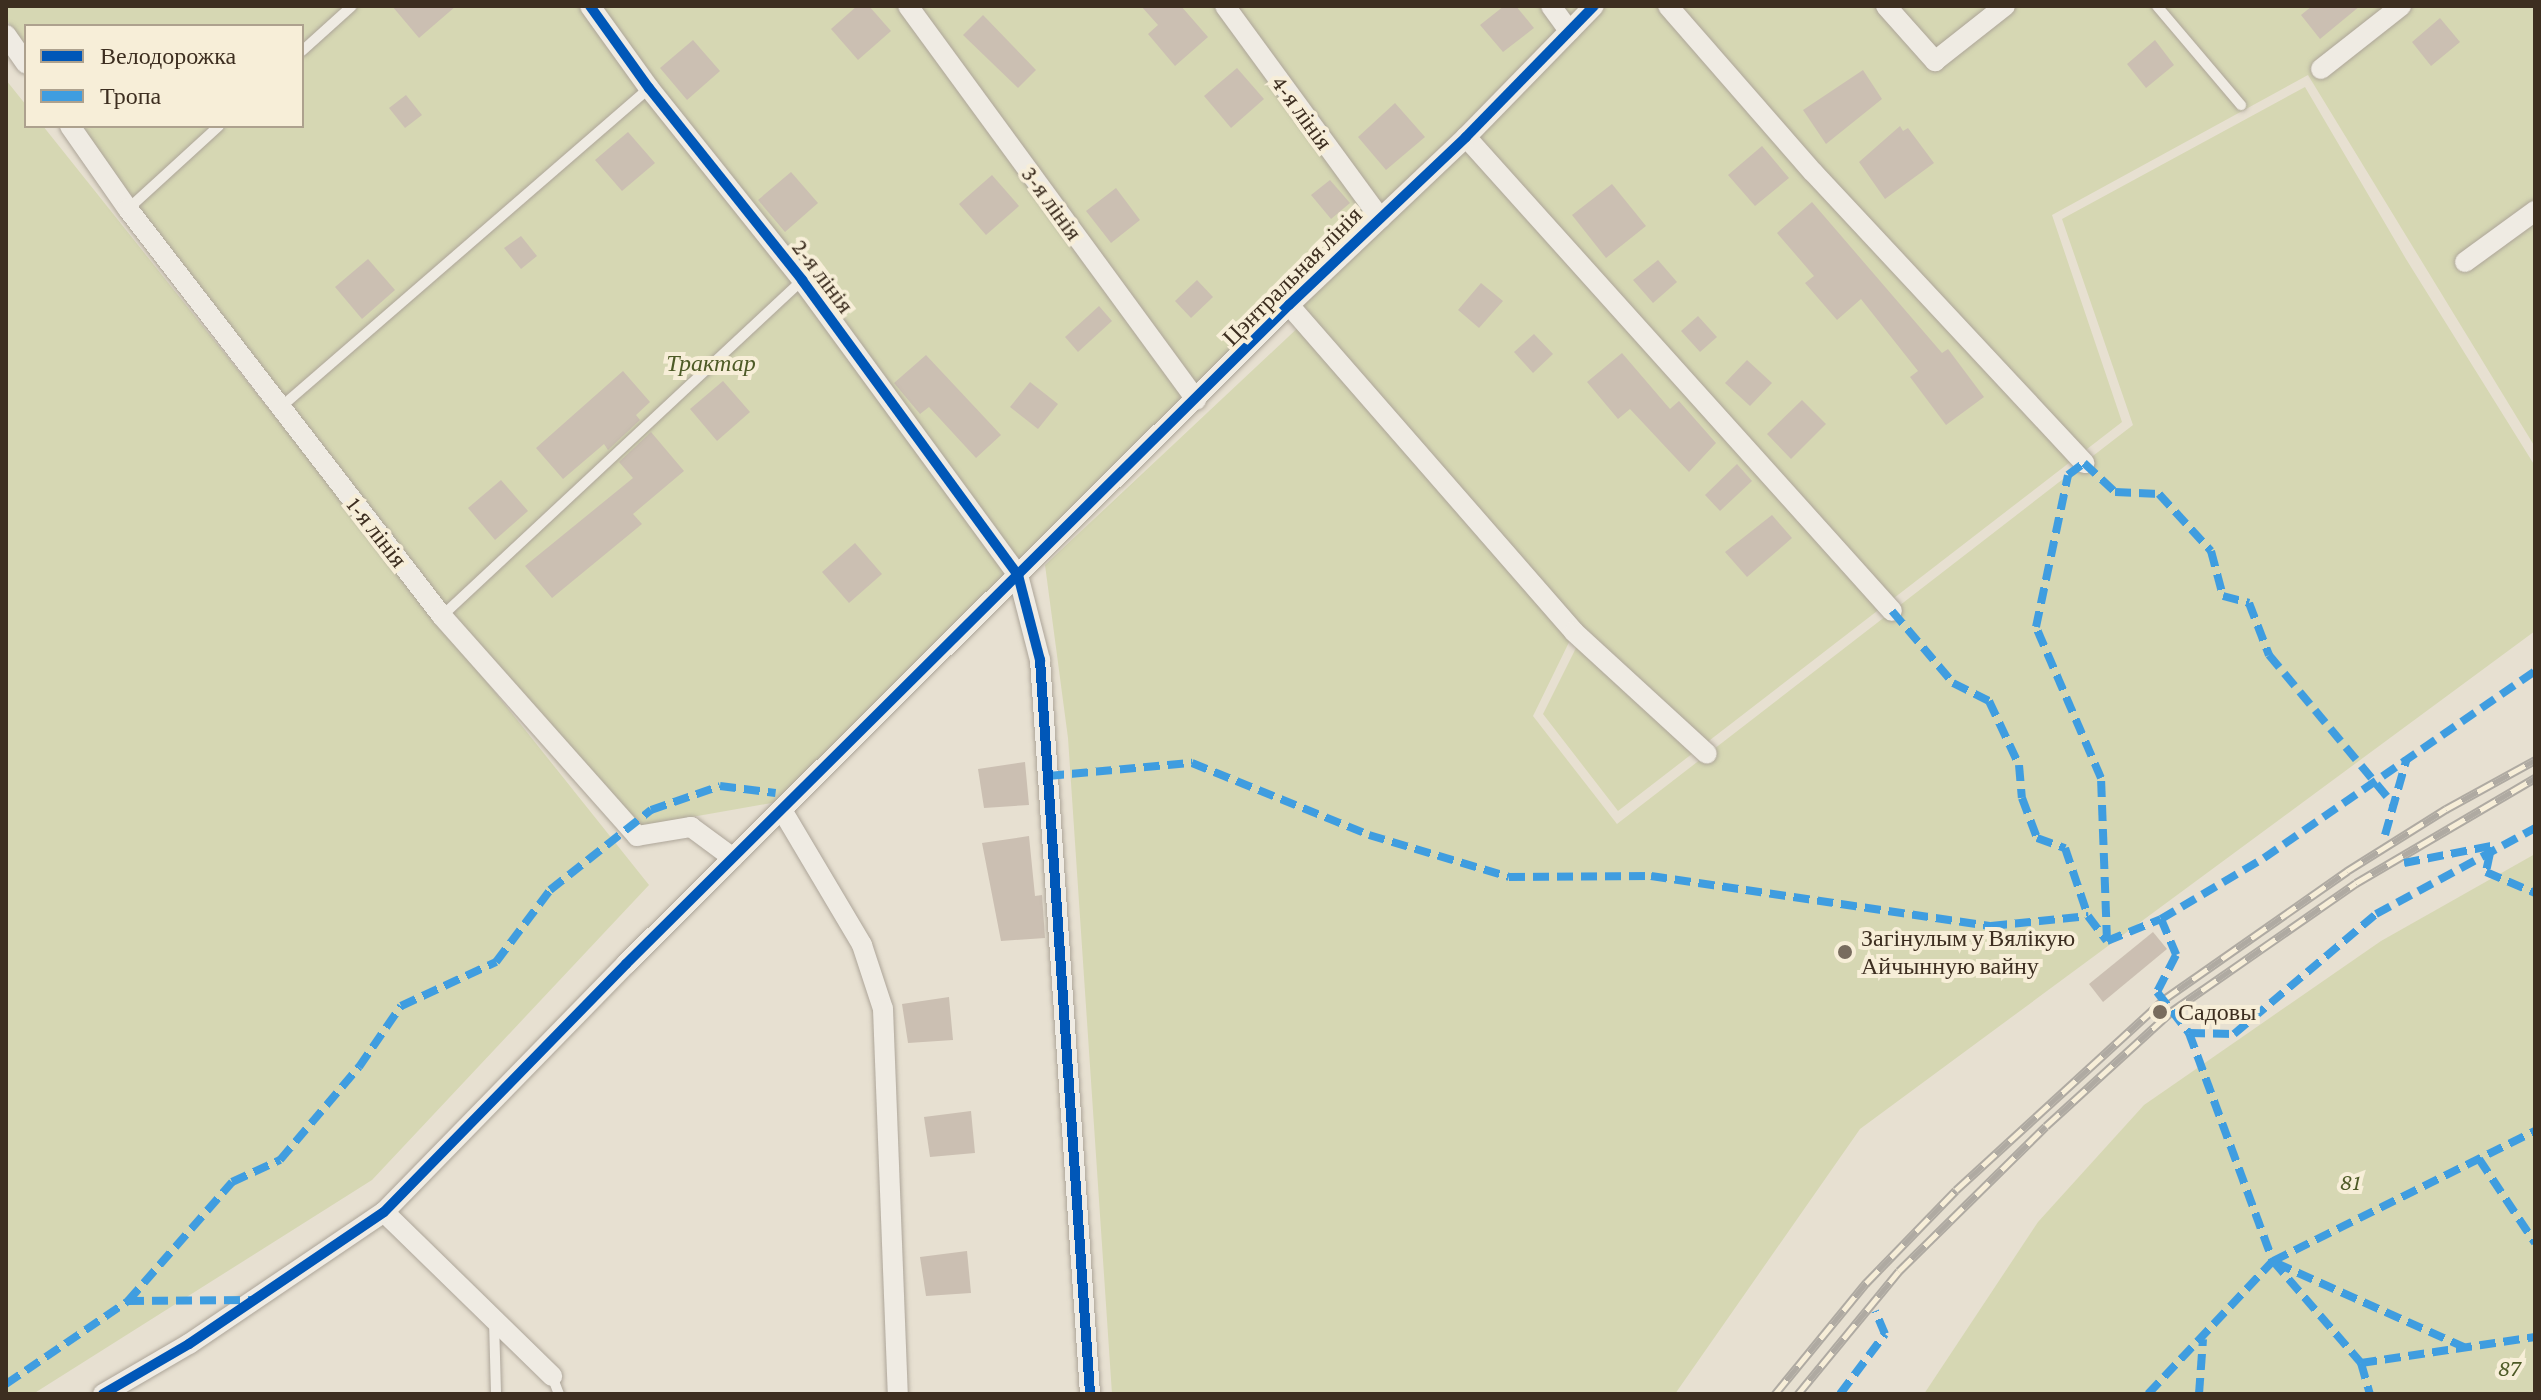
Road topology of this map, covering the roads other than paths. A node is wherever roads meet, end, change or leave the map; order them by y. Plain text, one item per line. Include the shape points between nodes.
1 (352, 6) edge
2 (590, 6) edge
3 (908, 6) edge
4 (1225, 6) edge
5 (1551, 6) edge
6 (1594, 6) edge
7 (1668, 6) edge
8 (1886, 6) edge
9 (2005, 6) edge
10 (2157, 6) edge
11 (2401, 6) edge
12 (1569, 31) junction
13 (6, 35) edge
14 (304, 49) edge
15 (24, 61) edge
16 (2321, 69) dead end
17 (649, 88) junction
18 (2241, 105) dead end
19 (71, 128) edge
20 (217, 128) edge
21 (1466, 137) junction
22 (128, 209) junction
23 (2535, 211) edge
24 (1380, 218) junction
25 (2465, 262) dead end
26 (802, 280) junction
27 (1289, 305) junction
28 (1196, 400) junction
29 (281, 407) junction
30 (2084, 463) dead end
31 (1018, 575) junction
32 (1892, 611) dead end
33 (442, 616) junction
34 (1707, 754) dead end
35 (782, 810) junction
36 (733, 858) junction
37 (384, 1212) junction
38 (494, 1319) junction
39 (555, 1385) edge
40 (103, 1394) edge
41 (496, 1394) edge
42 (898, 1394) edge
43 (1090, 1394) edge

1 - 14 lane
2 - 17 street, 2-я лінія
3 - 28 street, 3-я лінія
4 - 24 street, 4-я лінія
5 - 12 street
6 - 12 street, Цэнтральная лінія
7 - 30 street via 1813,172
8 - 9 street via 1935,61
10 - 18 lane
11 - 16 street
12 - 21 street, Цэнтральная лінія
13 - 15 street
17 - 26 street, 2-я лінія
17 - 29 lane
19 - 22 street, 1-я лінія
20 - 22 lane
21 - 24 street, Цэнтральная лінія
21 - 32 street
22 - 29 street, 1-я лінія
23 - 25 street
24 - 27 street, Цэнтральная лінія
26 - 31 street, 2-я лінія
26 - 33 lane
27 - 28 street, Цэнтральная лінія
27 - 34 street via 1574,632
28 - 31 street, Цэнтральная лінія
29 - 33 street, 1-я лінія
31 - 35 street, Цэнтральная лінія
31 - 43 street via 1040,660
33 - 36 street, 1-я лінія via 637,836 691,827
35 - 36 street, Цэнтральная лінія
35 - 42 street via 862,945 883,1009
36 - 37 street, Цэнтральная лінія
37 - 38 street
37 - 40 street, Цэнтральная лінія via 189,1344
38 - 39 street
38 - 41 lane

